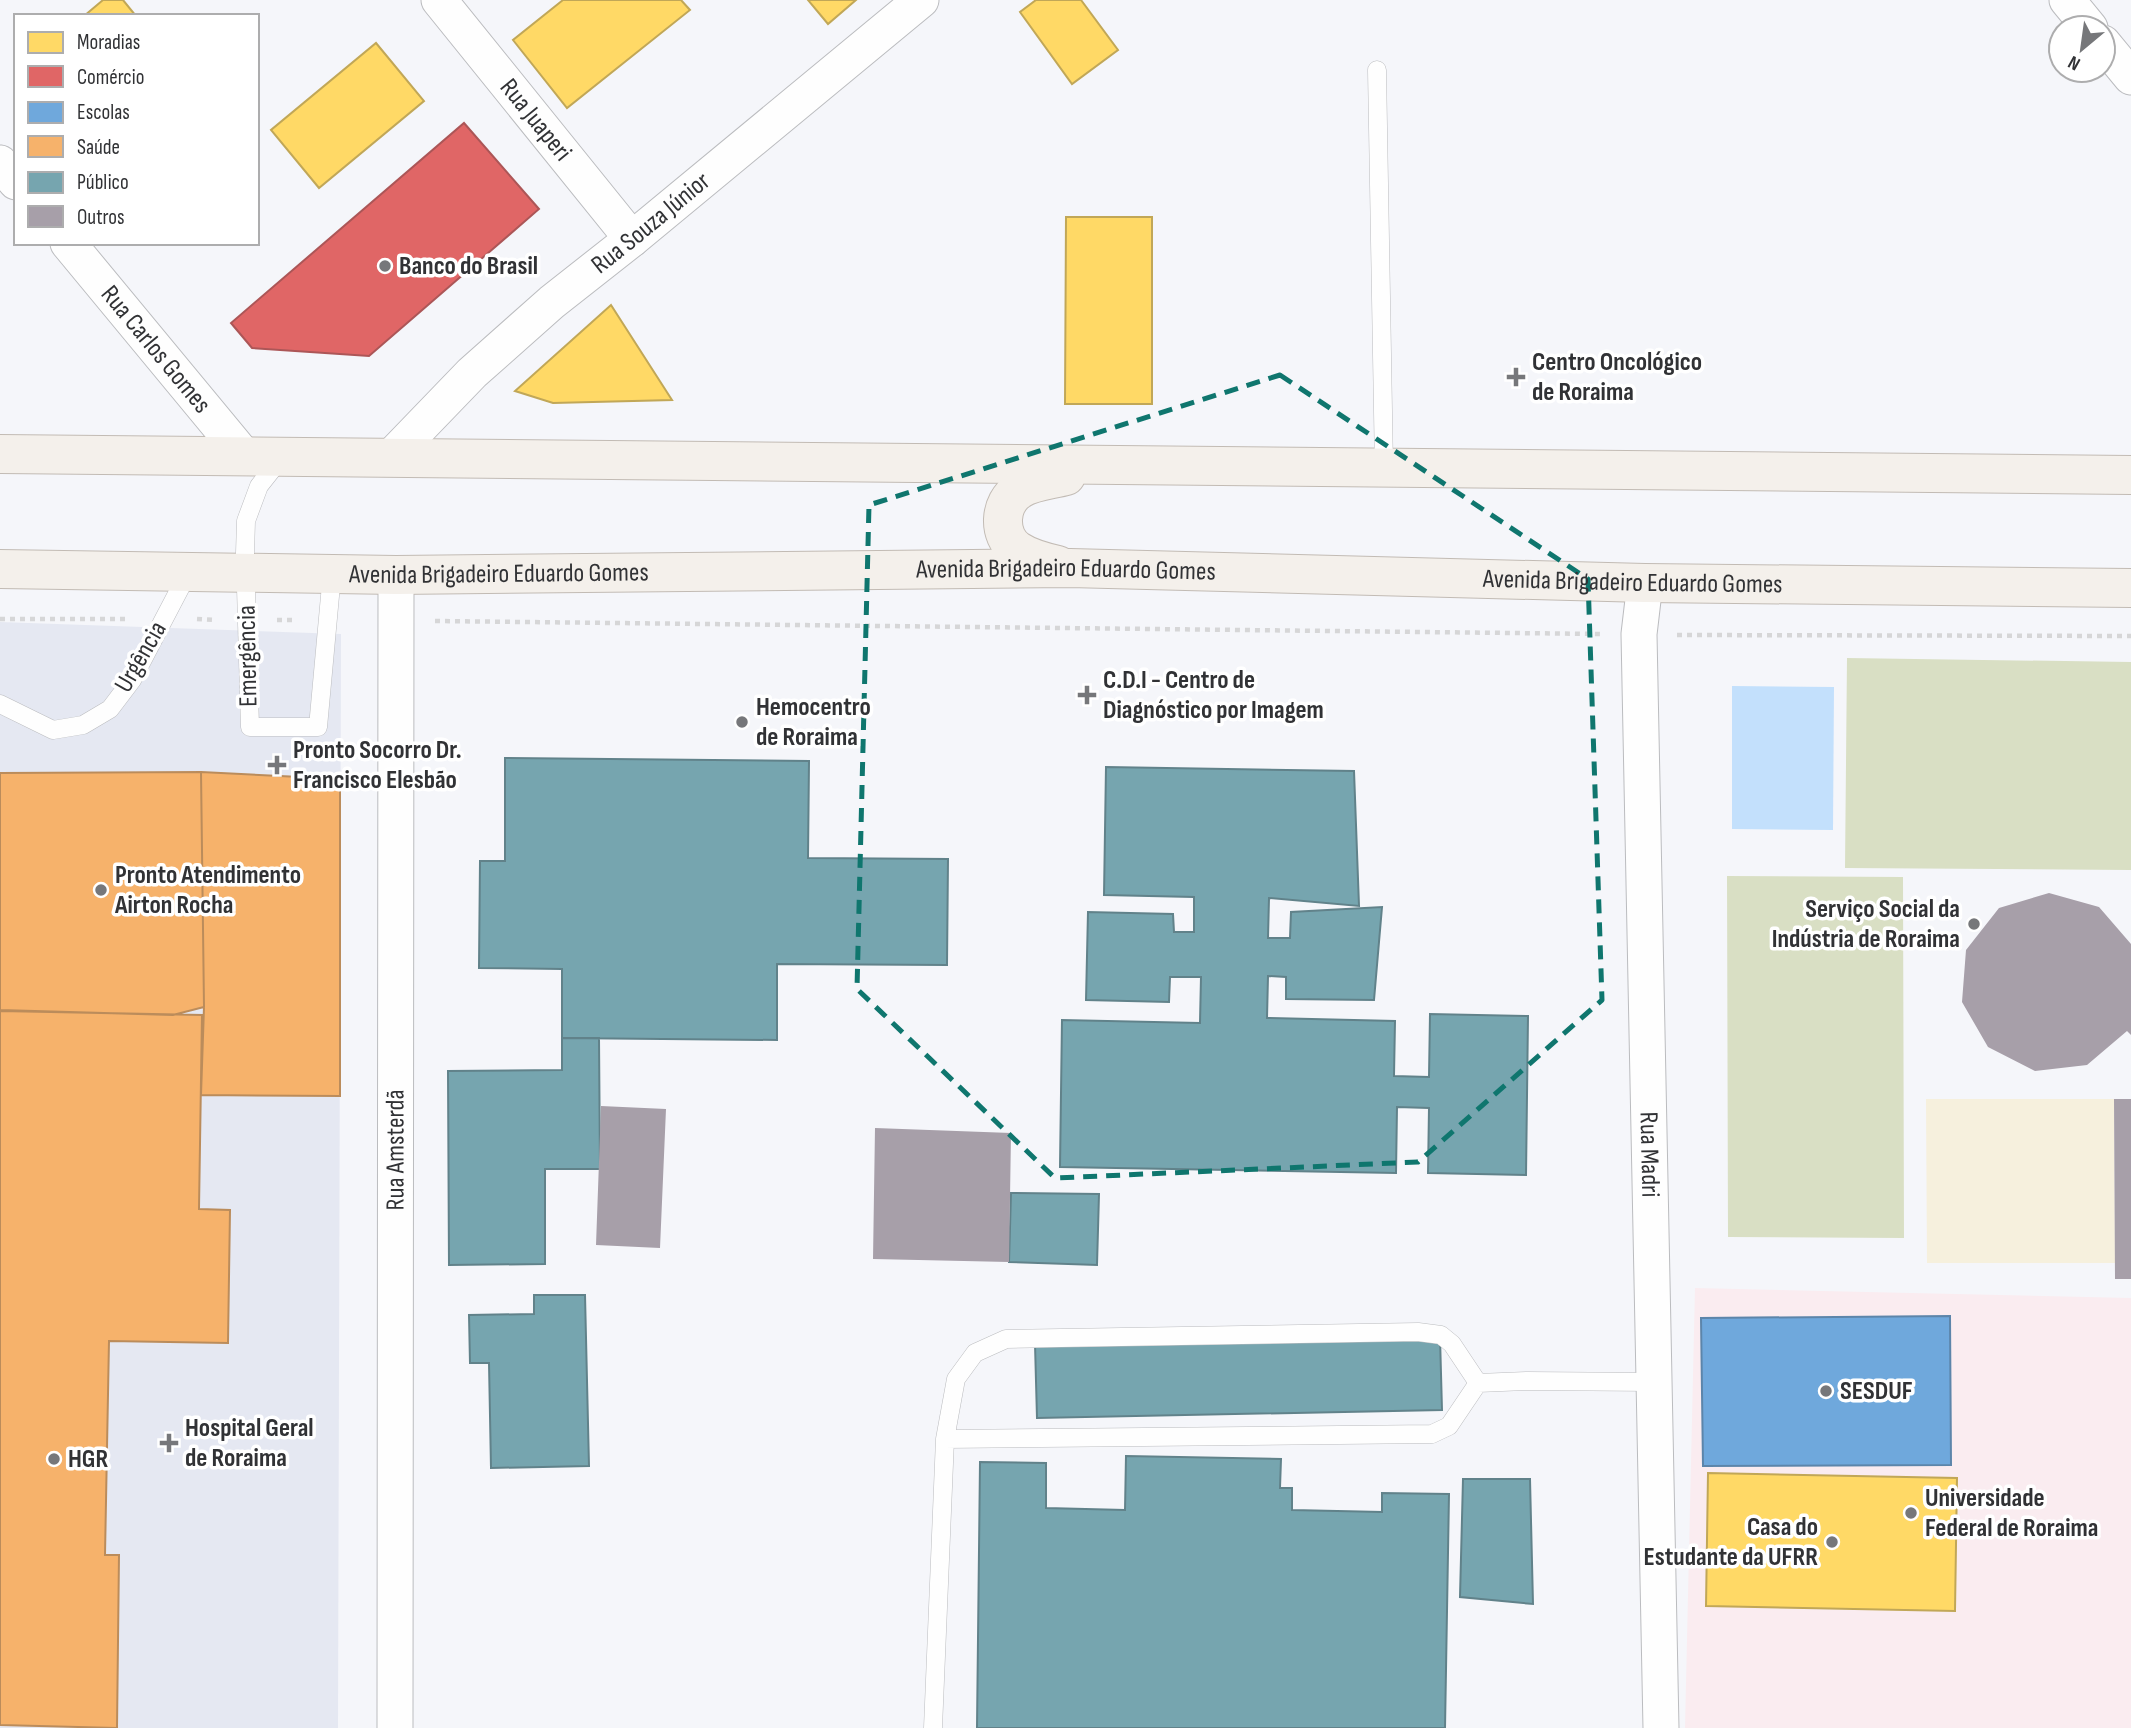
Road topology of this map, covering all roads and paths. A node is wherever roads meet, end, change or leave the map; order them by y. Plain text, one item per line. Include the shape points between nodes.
1 (439, 0) edge
2 (921, 0) edge
3 (2067, 0) edge
4 (2078, 14) edge
5 (2117, 60) edge
6 (1377, 71) dead end
7 (2131, 77) edge
8 (0, 163) edge
9 (14, 179) edge
10 (632, 239) junction
11 (70, 245) edge
12 (0, 454) edge
13 (263, 457) junction
14 (391, 457) junction
15 (1098, 465) junction
16 (1384, 468) junction
17 (2131, 475) edge
18 (0, 569) edge
19 (1070, 569) junction
20 (188, 573) junction
21 (247, 574) junction
22 (332, 574) junction
23 (396, 575) junction
24 (1645, 583) junction
25 (2131, 588) edge
26 (0, 619) edge
27 (164, 620) junction
28 (247, 620) junction
29 (327, 620) junction
30 (396, 621) junction
31 (1639, 634) junction
32 (2131, 636) edge
33 (0, 704) edge
34 (1654, 1382) junction
35 (1478, 1383) junction
36 (944, 1438) junction
37 (395, 1728) edge
38 (933, 1728) edge
39 (1661, 1728) edge

1 - 10 street, Rua Juaperi
2 - 10 street, Rua Souza Júnior
3 - 4 street
5 - 7 street
6 - 16 lane
8 - 9 street
10 - 14 street, Rua Souza Júnior via 472,373
11 - 13 street, Rua Carlos Gomes
12 - 13 main road
13 - 14 main road
13 - 21 lane, Emergência via 259,486 246,521
14 - 15 main road
15 - 16 main road
15 - 19 main road via 1022,487 1011,496 1002,516 1004,530 1017,549
16 - 17 main road
18 - 20 main road, Avenida Brigadeiro Eduardo Gomes
19 - 23 main road, Avenida Brigadeiro Eduardo Gomes
19 - 24 main road, Avenida Brigadeiro Eduardo Gomes
20 - 21 main road, Avenida Brigadeiro Eduardo Gomes
20 - 27 lane, Urgência
21 - 22 main road, Avenida Brigadeiro Eduardo Gomes
21 - 28 lane, Emergência
22 - 23 main road, Avenida Brigadeiro Eduardo Gomes
22 - 29 lane, Emergência
23 - 30 street, Rua Amsterdã
24 - 25 main road, Avenida Brigadeiro Eduardo Gomes
24 - 31 street, Rua Madri
26 - 27 path
27 - 28 path
27 - 33 lane, Urgência via 132,680 110,709 83,725 53,730
28 - 29 path
28 - 29 lane, Emergência via 250,727 318,727
30 - 31 path
30 - 37 street, Rua Amsterdã
31 - 32 path
31 - 34 street, Rua Madri
34 - 35 lane
34 - 39 street, Rua Madri
35 - 36 lane via 1449,1426 1432,1434
35 - 36 lane via 1452,1344 1441,1335 1418,1332 1006,1339 975,1353 956,1379
36 - 38 lane

